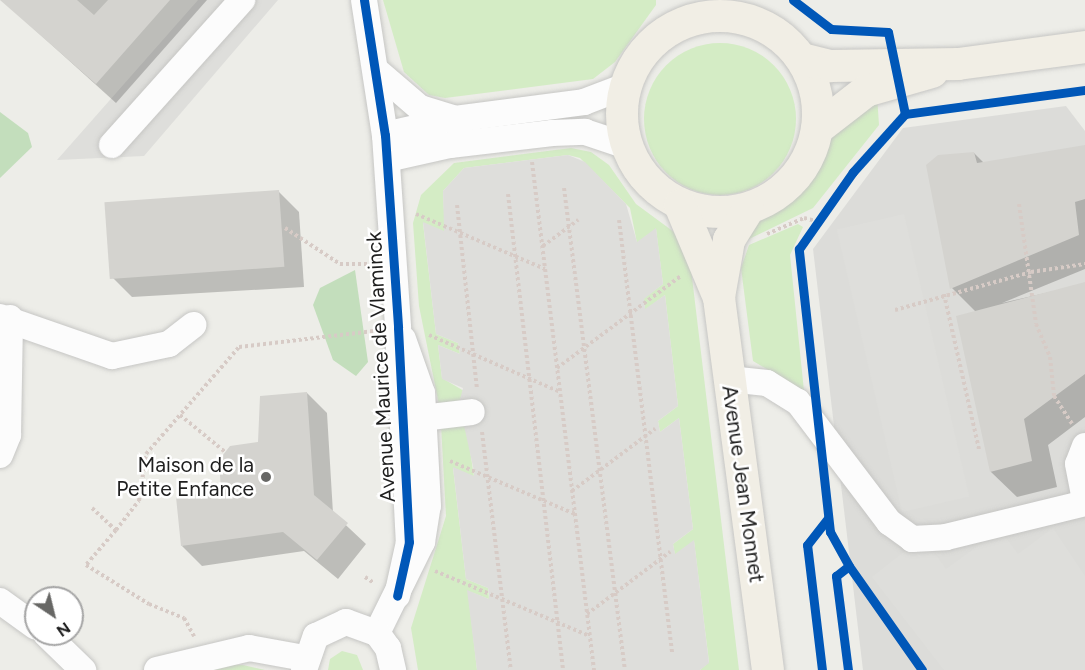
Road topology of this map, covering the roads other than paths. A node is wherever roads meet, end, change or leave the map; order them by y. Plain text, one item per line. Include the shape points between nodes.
1 (242, 0) edge
2 (364, 0) edge
3 (669, 0) edge
4 (722, 8) edge
5 (658, 38) junction
6 (1085, 47) edge
7 (802, 59) junction
8 (958, 64) junction
9 (378, 72) junction
10 (626, 86) junction
11 (455, 119) junction
12 (817, 129) junction
13 (112, 145) dead end
14 (627, 146) junction
15 (386, 147) junction
16 (681, 204) junction
17 (748, 208) junction
18 (719, 298) junction
19 (5, 317) edge
20 (193, 325) dead end
21 (410, 330) junction
22 (729, 379) junction
23 (472, 412) dead end
24 (425, 417) junction
25 (1082, 439) edge
26 (0, 455) edge
27 (1085, 502) edge
28 (406, 505) junction
29 (397, 596) junction
30 (1, 602) edge
31 (24, 618) edge
32 (378, 633) junction
33 (58, 646) edge
34 (304, 664) edge
35 (83, 670) edge
36 (157, 670) edge
37 (393, 670) edge
38 (768, 670) edge

1 - 13 street
2 - 9 street, Avenue Maurice de Vlaminck
3 - 5 main road
4 - 5 main road
4 - 7 main road via 760,24
5 - 10 main road via 638,60
6 - 8 main road
7 - 8 main road via 831,66
7 - 12 main road via 818,105
8 - 12 main road via 866,91
9 - 11 street via 420,108
9 - 15 street, Avenue Maurice de Vlaminck
10 - 11 street via 584,102
10 - 14 main road via 622,127
11 - 15 street
12 - 17 main road via 794,179
14 - 15 street via 585,132
14 - 16 main road via 645,177
15 - 21 street, Avenue Maurice de Vlaminck
16 - 17 main road via 714,212
16 - 18 main road, Avenue Jean Monnet
17 - 18 main road, Avenue Jean Monnet via 729,240
18 - 22 main road, Avenue Jean Monnet
19 - 20 street via 112,356 169,344
19 - 26 street via 8,435
21 - 24 street, Avenue Maurice de Vlaminck
21 - 28 street, Avenue Maurice de Vlaminck
22 - 27 street via 767,383 784,391 808,414 821,439 889,522 912,539 946,537
22 - 38 main road, Avenue Jean Monnet
23 - 24 street
24 - 28 street via 412,427 413,472
24 - 29 street, Avenue Maurice de Vlaminck via 427,520
25 - 27 street via 1078,464
28 - 29 street, Avenue Maurice de Vlaminck via 407,556
29 - 32 street, Avenue Maurice de Vlaminck
30 - 31 street
32 - 34 street via 363,625 338,623 316,636
32 - 37 street via 388,648
33 - 35 street
34 - 36 street via 249,648 201,655

